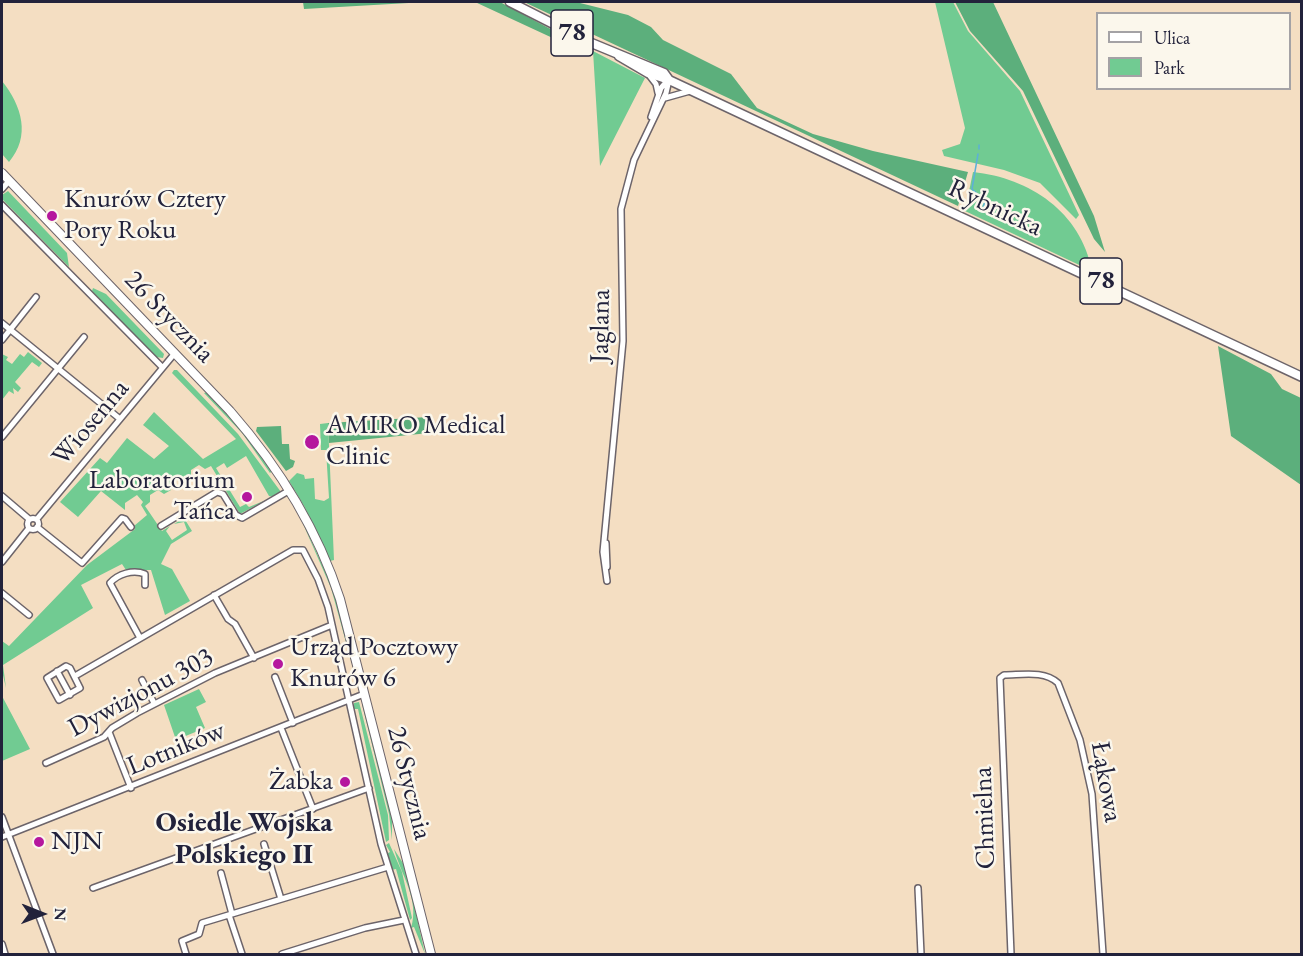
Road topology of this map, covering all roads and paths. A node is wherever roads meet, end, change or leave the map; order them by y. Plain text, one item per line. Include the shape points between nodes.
1 (510, 2) edge
2 (619, 56) junction
3 (648, 73) junction
4 (669, 80) junction
5 (693, 91) junction
6 (658, 94) junction
7 (663, 99) junction
8 (650, 121) junction
9 (2, 173) edge
10 (9, 181) junction
11 (2, 189) edge
12 (2, 205) edge
13 (36, 297) dead end
14 (2, 323) edge
15 (10, 330) junction
16 (84, 337) dead end
17 (2, 340) edge
18 (175, 353) junction
19 (162, 367) junction
20 (57, 369) junction
21 (1302, 377) edge
22 (120, 419) junction
23 (2, 437) edge
24 (290, 490) junction
25 (2, 496) edge
26 (29, 519) junction
27 (37, 519) junction
28 (161, 526) dead end
29 (132, 527) dead end
30 (29, 528) junction
31 (37, 528) junction
32 (2, 562) edge
33 (607, 581) dead end
34 (145, 585) dead end
35 (2, 592) edge
36 (214, 595) junction
37 (29, 615) dead end
38 (332, 625) junction
39 (140, 638) junction
40 (254, 658) junction
41 (57, 671) junction
42 (75, 676) junction
43 (275, 677) dead end
44 (1000, 679) joint
45 (142, 680) dead end
46 (364, 694) junction
47 (70, 695) junction
48 (350, 701) junction
49 (154, 703) junction
50 (293, 723) junction
51 (281, 728) junction
52 (109, 732) junction
53 (46, 763) dead end
54 (132, 788) junction
55 (369, 788) junction
56 (313, 809) junction
57 (2, 817) edge
58 (8, 835) junction
59 (2, 837) edge
60 (264, 844) dead end
61 (388, 867) junction
62 (221, 873) dead end
63 (93, 888) dead end
64 (918, 888) dead end
65 (281, 899) junction
66 (230, 914) junction
67 (404, 920) junction
68 (2, 944) edge
69 (296, 952) edge
70 (5, 954) edge
71 (53, 954) edge
72 (186, 954) edge
73 (242, 954) edge
74 (282, 954) edge
75 (416, 954) edge
76 (431, 954) edge
77 (921, 954) edge
78 (1011, 954) edge
79 (1103, 954) edge

1 - 2 main road, Rybnicka / 78
2 - 3 main road, Rybnicka / 78
2 - 4 main road, Rybnicka / 78 via 646,65
3 - 4 main road, Rybnicka / 78
3 - 6 street
4 - 5 main road, Rybnicka / 78
4 - 6 street, Jaglana
4 - 7 street, Jaglana
5 - 7 street via 677,92
5 - 21 main road, Rybnicka / 78
6 - 8 street, Jaglana
7 - 8 street, Jaglana
8 - 33 street, Jaglana via 629,174 620,217 623,341 605,536
9 - 10 street, 26 Stycznia
10 - 11 street
10 - 18 street, 26 Stycznia
12 - 19 street, 26 Stycznia
13 - 15 street
14 - 15 street
15 - 17 street
15 - 20 street
16 - 20 street
18 - 19 street, Wiosenna
18 - 24 street, 26 Stycznia via 252,436
19 - 22 street, Wiosenna
20 - 22 street
20 - 23 street
22 - 27 street, Wiosenna
24 - 28 street via 242,518 217,492
24 - 46 street, 26 Stycznia via 333,578
25 - 26 street
26 - 27 street
26 - 30 street
27 - 31 street
29 - 31 street via 122,518 82,563
30 - 31 street
30 - 32 street
34 - 39 street, Dywizjonu 303 via 145,574 141,572 126,573 110,583
35 - 37 street
36 - 38 street, Dywizjonu 303 via 299,548 320,583
36 - 39 street, Dywizjonu 303
36 - 40 street, Dywizjonu 303 via 228,619 236,624
38 - 40 street, Dywizjonu 303
38 - 48 street
39 - 42 street, Dywizjonu 303
40 - 49 street, Dywizjonu 303
41 - 42 street, Dywizjonu 303 via 68,666
41 - 47 street
41 - 47 street, Dywizjonu 303 via 47,681 58,699
42 - 47 street, Dywizjonu 303 via 80,688
43 - 50 street
44 - 78 street, Chmielna
44 - 79 street, Łąkowa via 1004,675 1051,676 1058,683 1073,719 1092,794
45 - 49 street
46 - 48 street, Lotników
46 - 76 street, 26 Stycznia
48 - 50 street, Lotników
48 - 55 street
49 - 52 street, Dywizjonu 303
50 - 51 street, Lotników
51 - 54 street, Lotników
51 - 56 street
52 - 53 street, Dywizjonu 303
52 - 54 street
54 - 58 street, Lotników
55 - 56 street
55 - 61 street
56 - 63 street
57 - 58 street
58 - 59 street, Lotników
58 - 71 street
60 - 65 street
61 - 65 street
61 - 67 street
62 - 66 street
64 - 77 street
65 - 66 street
66 - 72 street via 201,923 199,934 182,941
66 - 73 street
67 - 69 street via 365,928
67 - 75 street
68 - 70 street
69 - 74 street

